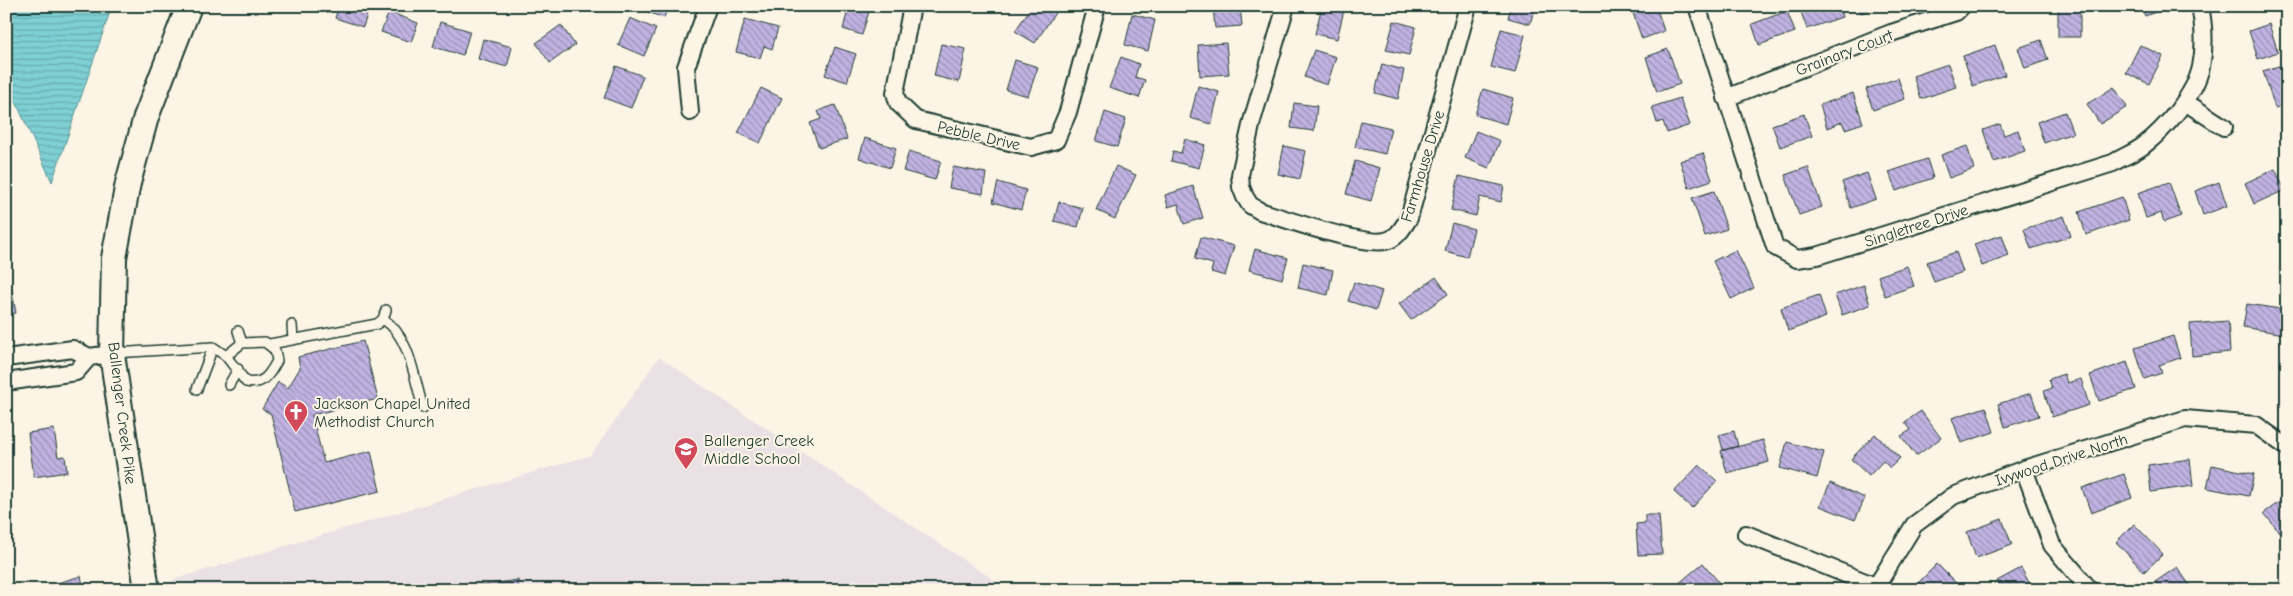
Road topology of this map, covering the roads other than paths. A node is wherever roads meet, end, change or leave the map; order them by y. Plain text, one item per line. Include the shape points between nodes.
1 (189, 6) edge
2 (708, 6) edge
3 (912, 6) edge
4 (1096, 6) edge
5 (1286, 6) edge
6 (1468, 6) edge
7 (1697, 6) edge
8 (1962, 6) edge
9 (2200, 6) edge
10 (1726, 98) junction
11 (2185, 102) junction
12 (690, 112) dead end
13 (2224, 127) dead end
14 (292, 325) dead end
15 (238, 331) dead end
16 (293, 340) junction
17 (242, 343) junction
18 (270, 344) junction
19 (213, 347) junction
20 (112, 354) junction
21 (226, 356) junction
22 (89, 357) junction
23 (6, 358) edge
24 (238, 369) junction
25 (6, 382) edge
26 (230, 385) dead end
27 (197, 389) dead end
28 (423, 408) dead end
29 (2287, 447) edge
30 (2024, 469) junction
31 (1746, 534) dead end
32 (1875, 588) edge
33 (147, 590) edge
34 (2090, 590) edge

1 - 20 main road, Ballenger Creek Pike via 146,116 128,183 114,258
2 - 12 street via 686,68
3 - 4 street, Pebble Drive via 895,93 898,103 916,120 1031,147 1056,140 1068,112
5 - 6 street, Farmhouse Drive via 1252,121 1240,187 1250,204 1260,211 1350,237 1385,242 1395,237 1410,218
7 - 10 street, Singletree Drive
8 - 10 street, Grainary Court via 1956,12 1891,33
9 - 11 street, Singletree Drive via 2204,28 2201,68
10 - 11 street, Singletree Drive via 1775,247 1797,259 1817,256 2113,163 2142,147
11 - 13 street
14 - 16 lane
15 - 17 lane
16 - 18 lane
16 - 28 lane via 377,324 384,314 401,335
17 - 18 lane
17 - 21 lane
18 - 24 lane via 276,350 277,361 263,380 246,382
19 - 20 lane
19 - 21 lane
19 - 27 lane
20 - 22 street
20 - 33 main road, Ballenger Creek Pike
21 - 24 lane
22 - 23 street via 72,349
22 - 25 street via 76,372
24 - 26 lane
29 - 30 street, Ivywood Drive North via 2256,426 2185,418
30 - 32 street, Ivywood Drive North via 1953,496 1914,525
30 - 34 street via 2052,546
31 - 32 street

